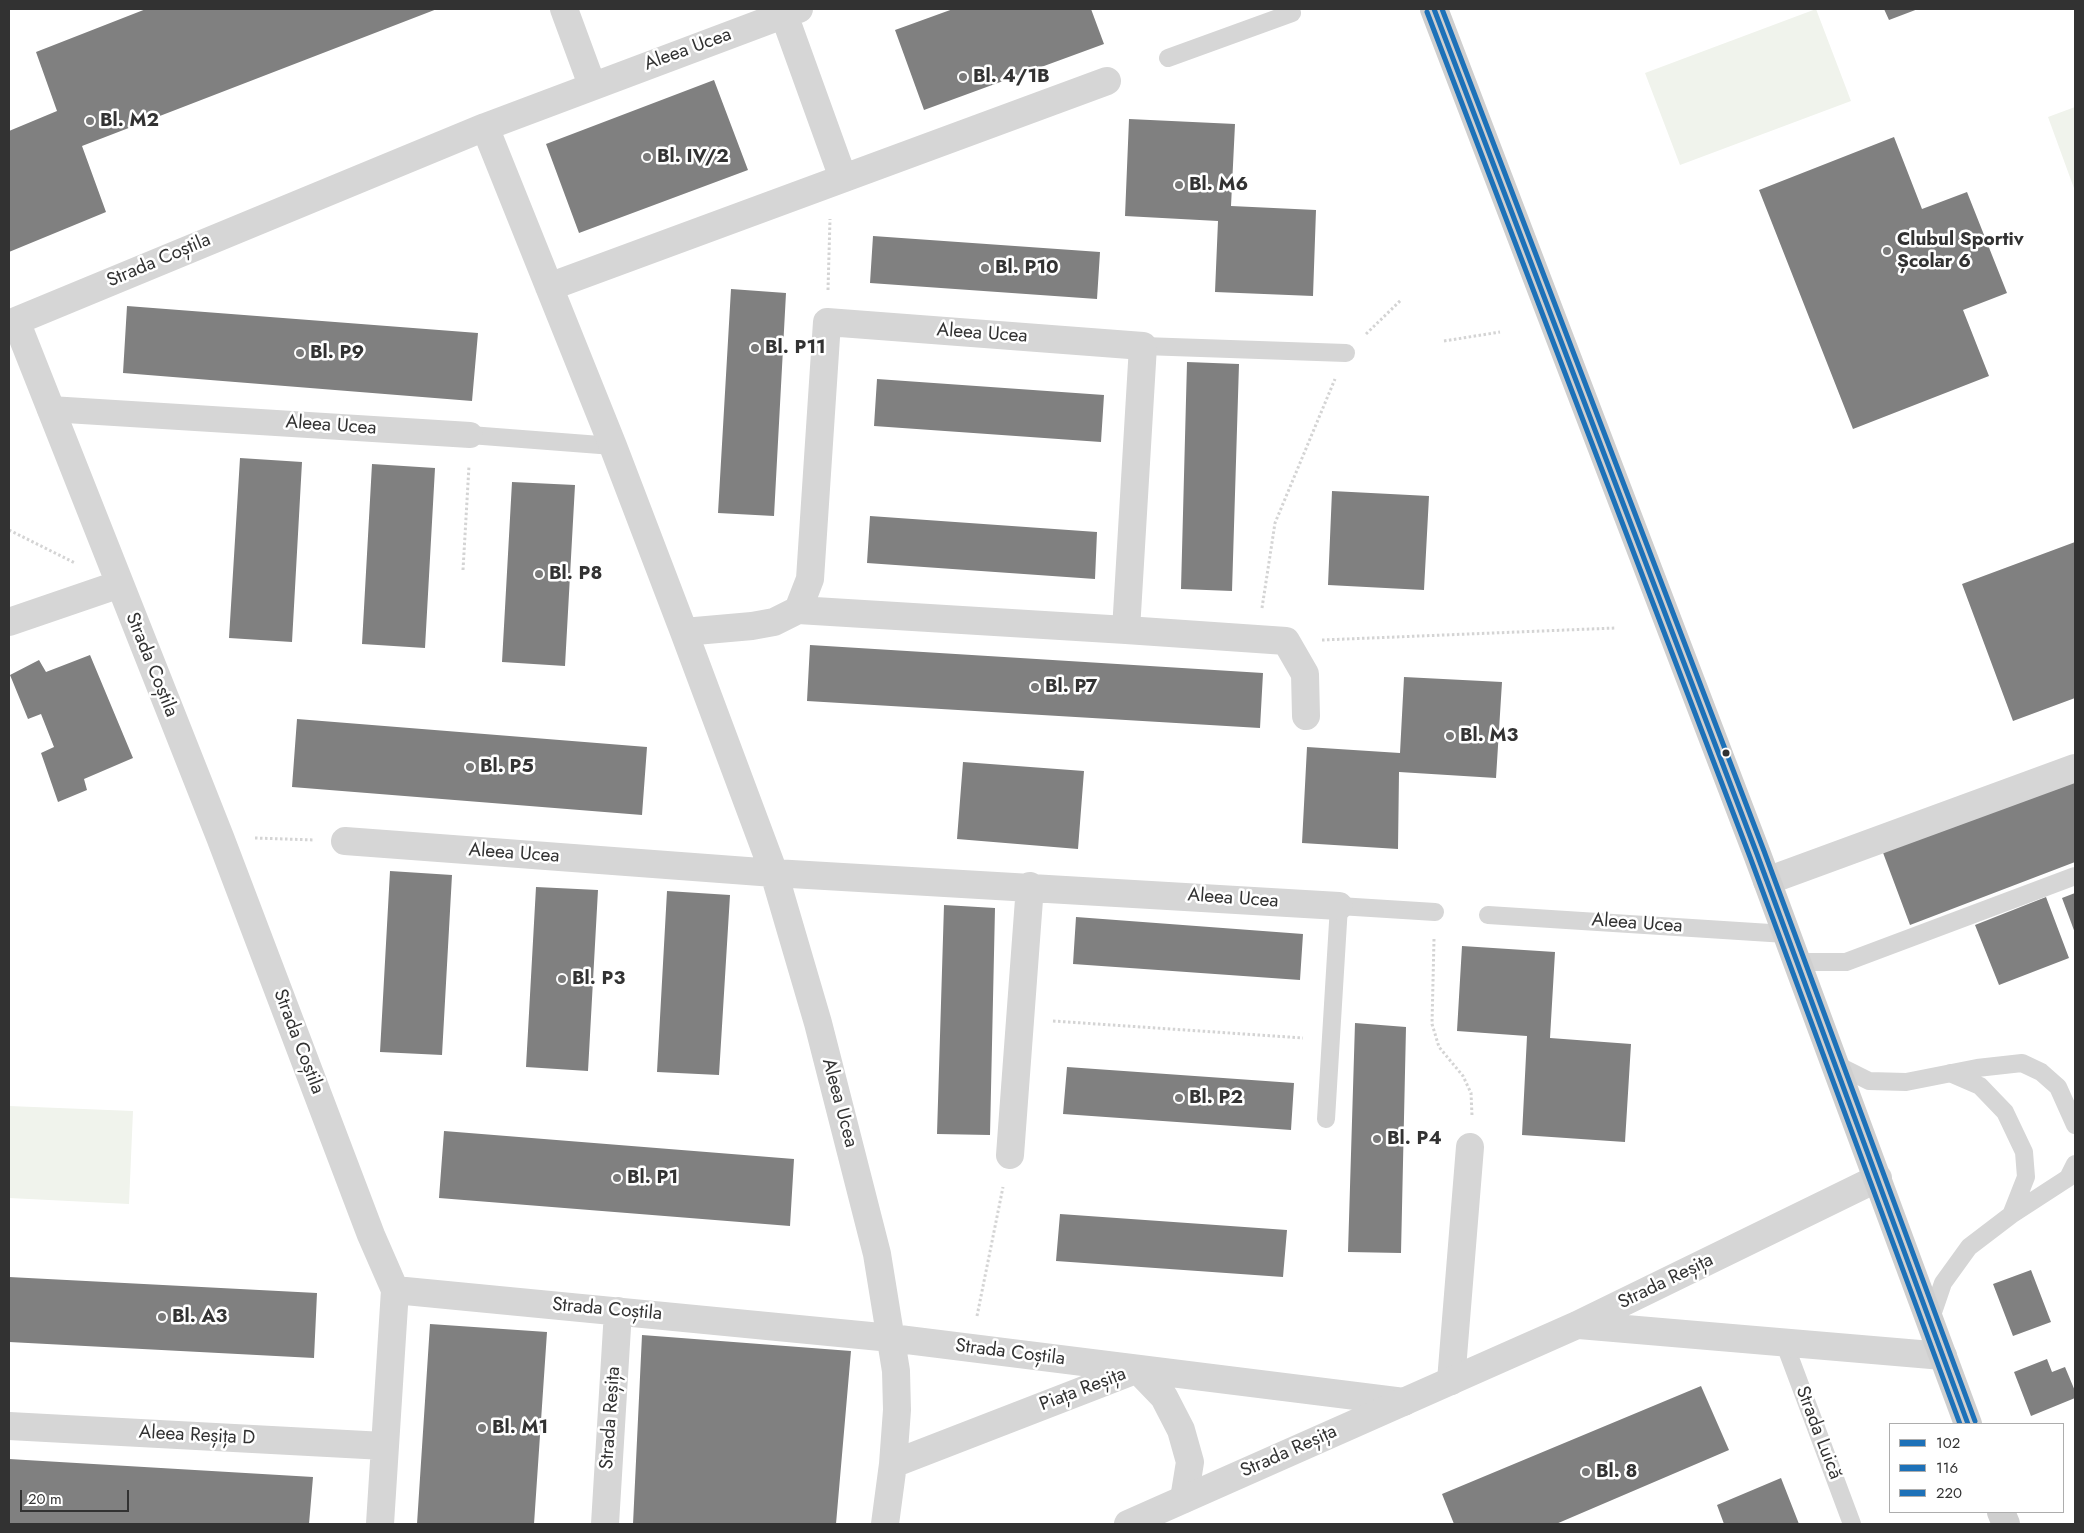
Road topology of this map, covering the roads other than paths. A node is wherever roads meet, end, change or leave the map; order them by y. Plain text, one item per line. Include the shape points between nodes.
1 (564, 9) edge
2 (1434, 9) edge
3 (788, 11) edge
4 (1292, 13) dead end
5 (1168, 58) dead end
6 (1107, 82) dead end
7 (592, 85) junction
8 (484, 127) junction
9 (837, 181) junction
10 (549, 287) junction
11 (1143, 346) junction
12 (1346, 353) road end
13 (50, 409) junction
14 (470, 435) joint
15 (613, 446) junction
16 (120, 584) junction
17 (798, 610) junction
18 (9, 622) edge
19 (1126, 630) junction
20 (684, 632) junction
21 (1306, 716) dead end
22 (2075, 768) edge
23 (345, 841) road end
24 (774, 873) junction
25 (2075, 876) edge
26 (1767, 881) junction
27 (1030, 886) junction
28 (1339, 906) junction
29 (1435, 912) road end
30 (1488, 915) dead end
31 (1786, 934) junction
32 (1797, 962) junction
33 (1835, 1064) junction
34 (1950, 1073) junction
35 (1326, 1119) dead end
36 (2075, 1125) edge
37 (1470, 1147) road end
38 (1010, 1155) road end
39 (2075, 1164) edge
40 (1878, 1178) junction
41 (2012, 1215) junction
42 (395, 1290) junction
43 (618, 1311) junction
44 (1930, 1321) junction
45 (1577, 1325) junction
46 (891, 1338) junction
47 (1784, 1342) junction
48 (1943, 1356) junction
49 (1137, 1369) junction
50 (1451, 1381) junction
51 (1404, 1402) junction
52 (1968, 1423) edge
53 (9, 1426) edge
54 (384, 1446) junction
55 (893, 1464) junction
56 (1184, 1499) junction
57 (380, 1524) edge
58 (605, 1524) edge
59 (885, 1524) edge
60 (1128, 1524) edge
61 (1852, 1524) edge

1 - 7 street
2 - 26 main road
3 - 7 street, Aleea Ucea
3 - 9 street, Aleea Ucea
4 - 5 lane
6 - 9 street
7 - 8 street, Aleea Ucea
8 - 10 street, Aleea Ucea
8 - 13 street, Strada Coștila via 16,321
9 - 10 street
10 - 15 street, Aleea Ucea
11 - 12 lane
11 - 17 street, Aleea Ucea via 827,322 810,579
11 - 19 street
13 - 14 street, Aleea Ucea
13 - 16 street, Strada Coștila
14 - 15 lane, Aleea Ucea
15 - 20 street, Aleea Ucea
16 - 18 street
16 - 42 street, Strada Coștila
17 - 19 street
17 - 20 street via 774,622
19 - 21 street via 1286,641 1305,674
20 - 24 street, Aleea Ucea
22 - 26 street
23 - 24 street, Aleea Ucea
24 - 27 street, Aleea Ucea
24 - 46 street, Aleea Ucea via 859,1177 877,1254
25 - 32 lane via 1846,962
26 - 31 main road
27 - 28 street, Aleea Ucea
27 - 38 street
28 - 29 lane, Aleea Ucea
28 - 35 lane
30 - 31 lane, Aleea Ucea
31 - 32 main road
32 - 33 main road
33 - 34 lane via 1869,1081 1906,1082
33 - 40 main road
34 - 36 lane via 2022,1063 2041,1072 2058,1087
34 - 41 lane via 1980,1086 2005,1112 2024,1152 2026,1177
37 - 50 street
39 - 41 lane via 2068,1178
40 - 44 main road
40 - 45 street, Strada Reșița
41 - 44 lane via 1969,1247 1943,1283
42 - 43 street, Strada Coștila
42 - 54 street
43 - 46 street, Strada Coștila
43 - 58 street, Strada Reșița
44 - 48 main road
45 - 47 street
45 - 50 street, Strada Reșița
46 - 49 street, Strada Coștila
46 - 55 street via 897,1410
47 - 48 street
47 - 61 lane, Strada Luică
48 - 52 main road
49 - 51 street, Strada Coștila
49 - 55 street, Piața Reșița
49 - 56 street, Piața Reșița via 1164,1398 1181,1430 1190,1462
50 - 51 street, Strada Reșița
51 - 56 street, Strada Reșița
53 - 54 street, Aleea Reșița D
54 - 57 street
55 - 59 street
56 - 60 street, Strada Reșița

